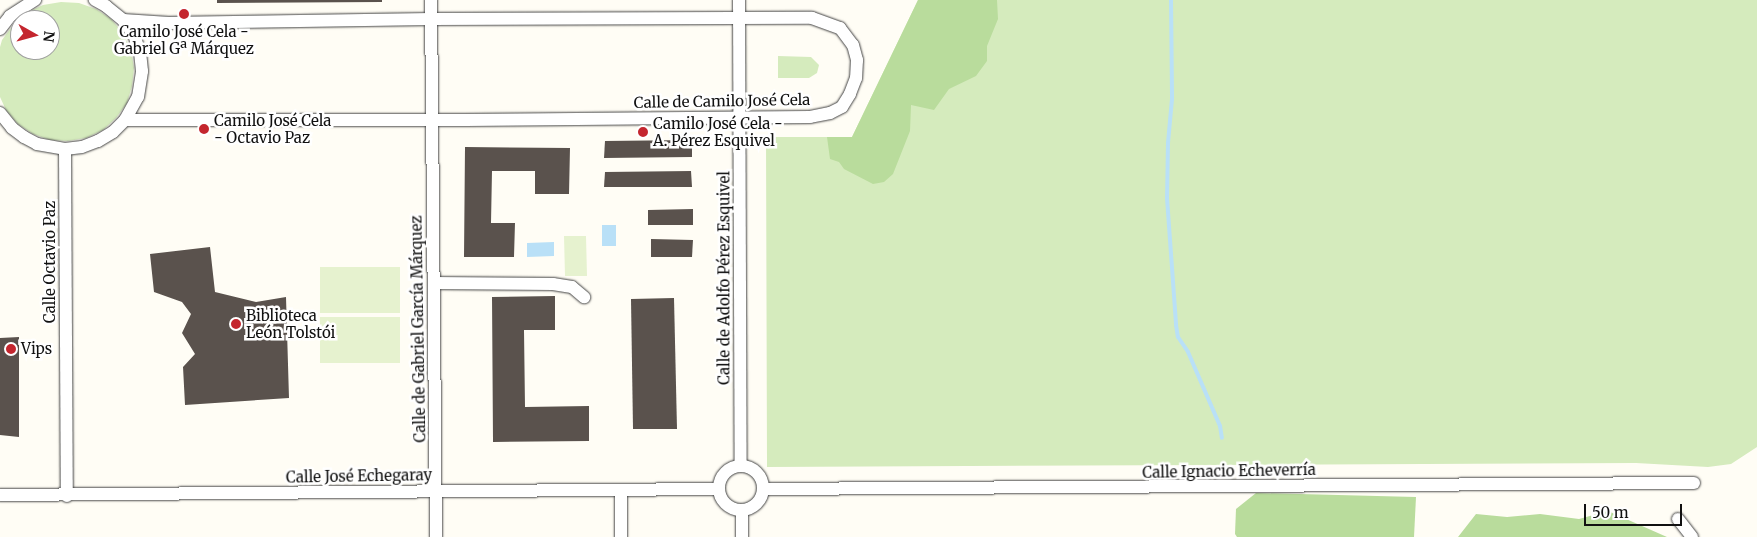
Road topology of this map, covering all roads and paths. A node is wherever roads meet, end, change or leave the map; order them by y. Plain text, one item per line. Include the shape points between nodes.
1 (35, 0) edge
2 (431, 0) edge
3 (739, 0) edge
4 (101, 2) edge
5 (431, 19) junction
6 (739, 19) junction
7 (124, 20) junction
8 (0, 29) edge
9 (1, 115) edge
10 (739, 119) junction
11 (125, 120) junction
12 (432, 120) junction
13 (65, 149) junction
14 (434, 283) junction
15 (584, 297) dead end
16 (741, 466) junction
17 (1694, 483) dead end
18 (719, 489) junction
19 (763, 489) junction
20 (436, 491) junction
21 (621, 491) junction
22 (0, 495) edge
23 (67, 496) junction
24 (742, 510) junction
25 (1678, 519) dead end
26 (436, 537) edge
27 (621, 537) edge
28 (742, 537) edge
29 (1692, 537) edge

1 - 8 street via 10,16
2 - 5 street, Calle de Gabriel García Márquez
3 - 6 street, Calle de Adolfo Pérez Esquivel
4 - 7 street
5 - 6 street, Calle de Camilo José Cela
5 - 7 street, Calle de Camilo José Cela
5 - 12 street, Calle de Gabriel García Márquez
6 - 10 street, Calle de Adolfo Pérez Esquivel
6 - 10 street, Calle de Camilo José Cela via 812,18 826,22 840,28 853,45 857,60 856,78 850,94 842,107 830,113 810,117
7 - 11 street via 137,44 142,71 138,97
9 - 13 street via 12,128 30,140 50,148
10 - 12 street, Calle de Camilo José Cela
10 - 16 street, Calle de Adolfo Pérez Esquivel
11 - 12 street, Calle de Camilo José Cela
11 - 13 street via 98,141
12 - 14 street, Calle de Gabriel García Márquez
13 - 23 street, Calle Octavio Paz
14 - 15 street via 553,284 572,287
14 - 20 street, Calle de Gabriel García Márquez
16 - 18 street via 731,468 723,475
16 - 19 street via 758,473
17 - 19 street, Calle Ignacio Echeverría
18 - 21 street, Calle José Echegaray
18 - 24 street via 726,505
19 - 24 street via 758,502
20 - 21 street, Calle José Echegaray
20 - 23 street, Calle José Echegaray
20 - 26 street, Calle de Gabriel García Márquez
21 - 27 street
22 - 23 street, Calle José Echegaray
24 - 28 street
25 - 29 street

